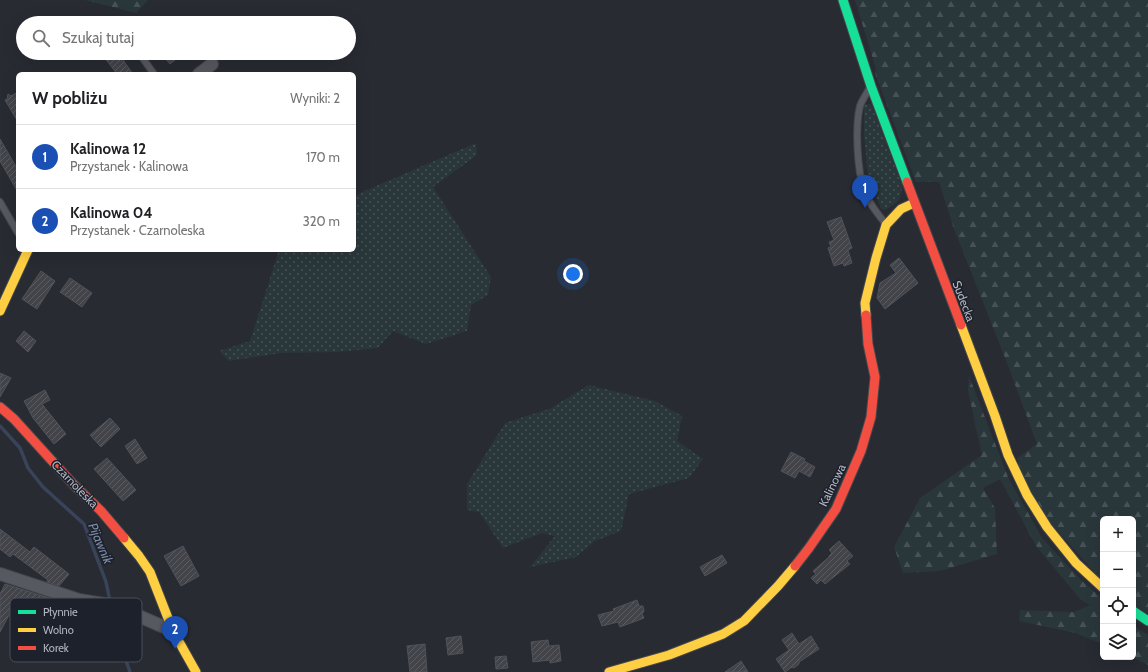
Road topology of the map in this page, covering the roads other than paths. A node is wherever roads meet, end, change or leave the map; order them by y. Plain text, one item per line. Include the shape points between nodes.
1 (843, 0) edge
2 (144, 60) edge
3 (212, 64) dead end
4 (153, 72) edge
5 (202, 72) edge
6 (871, 86) junction
7 (0, 202) edge
8 (914, 203) junction
9 (886, 225) junction
10 (16, 230) edge
11 (27, 252) edge
12 (0, 311) edge
13 (0, 407) edge
14 (0, 574) edge
15 (1100, 585) edge
16 (71, 598) edge
17 (1136, 613) edge
18 (142, 617) edge
19 (1148, 621) edge
20 (173, 631) junction
21 (196, 672) edge
22 (609, 672) edge

1 - 6 street, Sudecka
2 - 4 lane
3 - 5 street
6 - 8 street, Sudecka
6 - 9 lane via 858,117 860,176 864,190
7 - 10 lane
8 - 9 street, Kalinowa via 901,209
8 - 15 street, Sudecka via 1008,455 1027,495 1047,527 1076,563
9 - 22 street, Kalinowa via 865,303 868,344 875,377 871,417 861,451 836,509 778,586 744,621 723,634 696,645
11 - 12 street
13 - 20 street, Czarnoleska via 101,511 140,556 150,572
14 - 16 street
17 - 19 street
18 - 20 street
20 - 21 street, Czarnoleska

